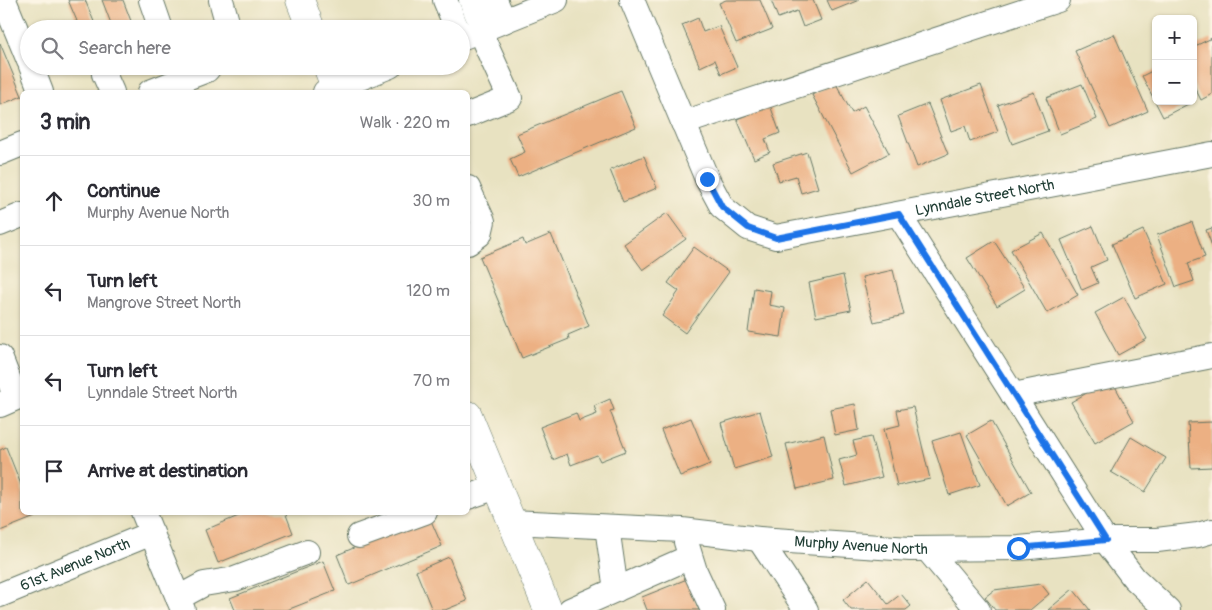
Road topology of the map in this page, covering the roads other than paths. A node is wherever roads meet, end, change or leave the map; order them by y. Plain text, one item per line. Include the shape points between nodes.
1 (4, 0) edge
2 (151, 0) edge
3 (221, 0) edge
4 (300, 0) edge
5 (445, 0) edge
6 (472, 0) edge
7 (556, 0) edge
8 (632, 0) edge
9 (1058, 0) edge
10 (159, 20) edge
11 (227, 20) edge
12 (308, 20) edge
13 (480, 24) edge
14 (20, 39) edge
15 (34, 75) edge
16 (104, 75) edge
17 (194, 75) edge
18 (362, 75) edge
19 (331, 85) edge
20 (40, 90) edge
21 (111, 90) edge
22 (155, 90) edge
23 (470, 114) edge
24 (683, 123) junction
25 (20, 145) edge
26 (0, 153) edge
27 (1212, 154) edge
28 (470, 192) edge
29 (899, 214) junction
30 (20, 216) edge
31 (0, 224) edge
32 (470, 242) edge
33 (1212, 356) edge
34 (0, 357) edge
35 (1014, 395) junction
36 (0, 405) edge
37 (470, 427) edge
38 (473, 446) edge
39 (497, 487) junction
40 (470, 496) edge
41 (417, 515) edge
42 (511, 522) junction
43 (147, 523) edge
44 (607, 526) junction
45 (682, 530) junction
46 (1212, 531) edge
47 (359, 536) dead end
48 (759, 539) junction
49 (1106, 540) junction
50 (927, 549) junction
51 (307, 552) dead end
52 (690, 557) junction
53 (616, 590) junction
54 (0, 595) edge
55 (180, 604) edge
56 (548, 610) edge
57 (570, 610) edge
58 (713, 610) edge
59 (806, 610) edge
60 (978, 610) edge
61 (1168, 610) edge

1 - 14 street
2 - 10 street
3 - 11 street
4 - 12 main road
5 - 13 street
6 - 13 street
7 - 13 street
8 - 24 street, Lynndale Street North
9 - 24 street
13 - 23 street via 510,98
15 - 20 street
16 - 21 street
17 - 22 street
18 - 19 street
24 - 29 street, Lynndale Street North via 722,207 748,228 776,238
25 - 26 street
27 - 29 street, Lynndale Street North
28 - 32 street via 483,221 480,234
29 - 35 street
30 - 31 street
33 - 35 street
34 - 36 street via 16,398
35 - 49 street
37 - 38 main road
38 - 39 main road
39 - 40 street
39 - 42 main road
41 - 47 street
42 - 44 street, Murphy Avenue North
42 - 56 main road
43 - 54 street, 61st Avenue North
43 - 55 street
44 - 45 street, Murphy Avenue North
44 - 53 street
45 - 48 street, Murphy Avenue North
45 - 52 street
46 - 49 street, Murphy Avenue North via 1157,540
48 - 50 street, Murphy Avenue North
48 - 59 street
49 - 50 street, Murphy Avenue North via 1018,548
49 - 61 street via 1134,578
50 - 60 street
51 - 55 street via 235,578 204,584
52 - 53 street
52 - 58 street
53 - 57 street

